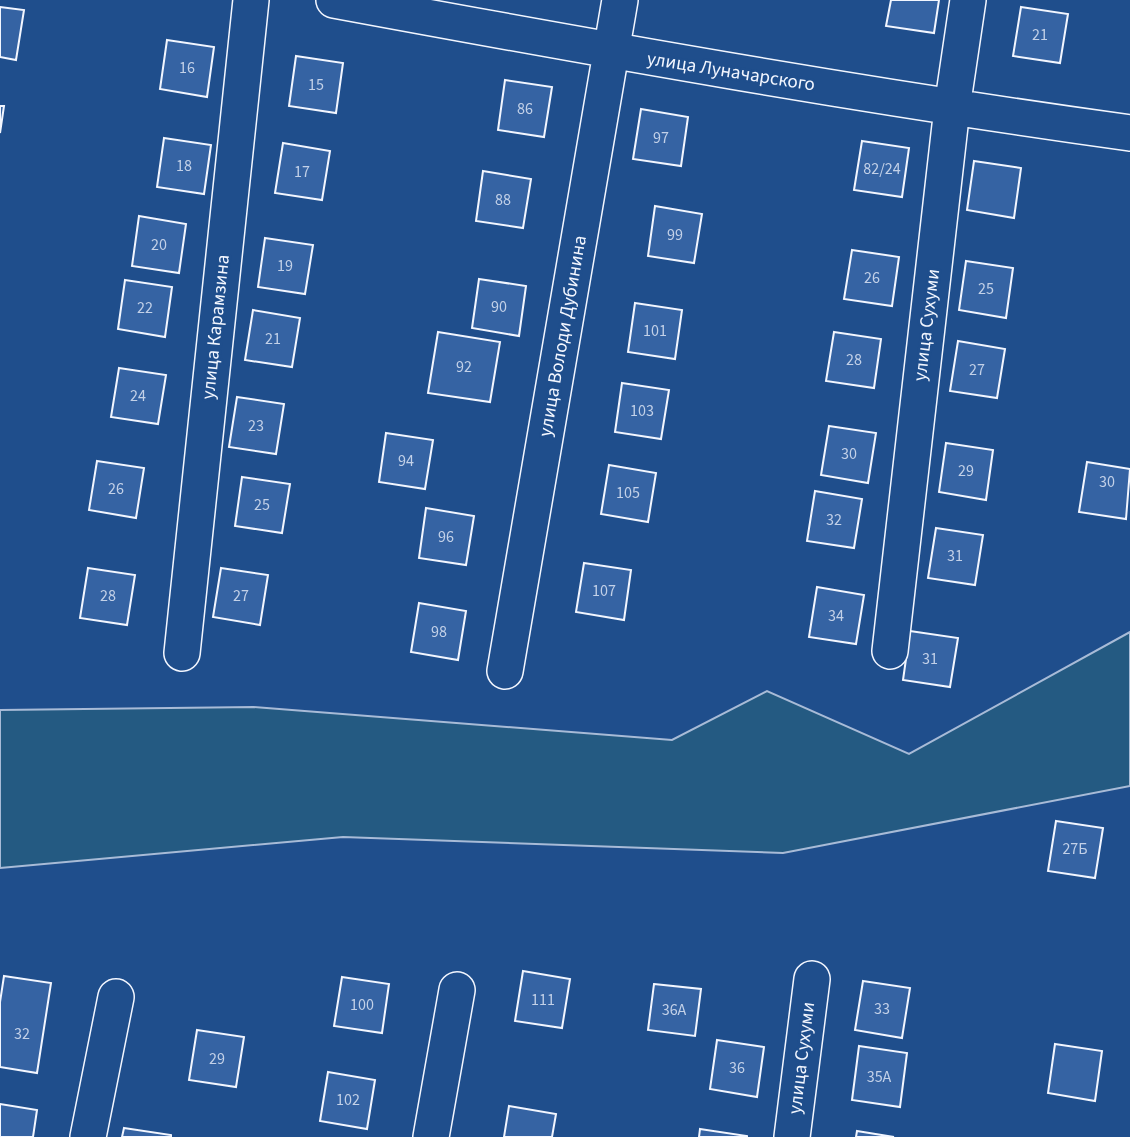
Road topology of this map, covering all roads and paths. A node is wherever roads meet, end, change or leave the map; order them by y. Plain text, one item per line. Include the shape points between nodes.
1 (251, 0) edge
2 (334, 0) edge
3 (620, 0) edge
4 (968, 0) edge
5 (612, 52) junction
6 (952, 108) junction
7 (1130, 133) edge
8 (890, 651) dead end
9 (182, 653) dead end
10 (505, 671) dead end
11 (812, 979) dead end
12 (457, 990) dead end
13 (116, 997) dead end
14 (88, 1137) edge
15 (431, 1137) edge
16 (792, 1137) edge

1 - 9 street, улица Карамзина
2 - 5 street, улица Луначарского
3 - 5 street, улица Володи Дубинина
4 - 6 street, улица Сухуми
5 - 6 street, улица Луначарского
5 - 10 street, улица Володи Дубинина
6 - 7 street, улица Луначарского
6 - 8 street, улица Сухуми
11 - 16 street, улица Сухуми
12 - 15 street
13 - 14 street

